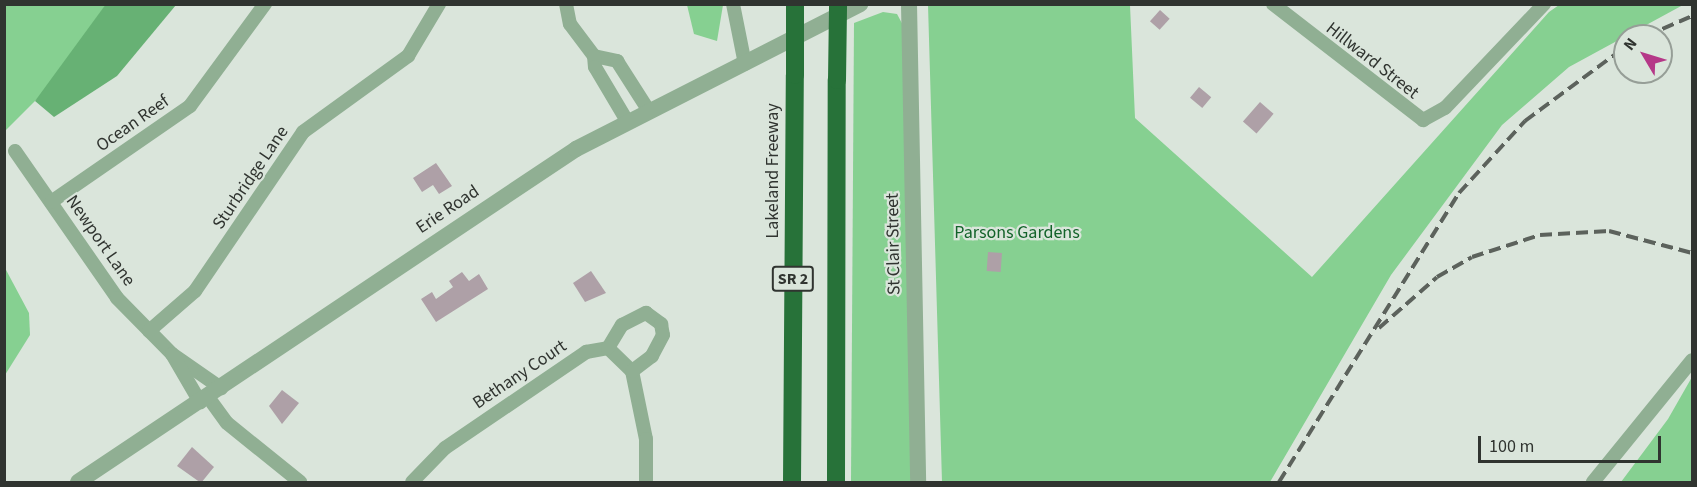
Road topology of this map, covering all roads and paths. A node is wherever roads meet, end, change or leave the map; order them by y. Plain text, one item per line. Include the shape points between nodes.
1 (265, 4) edge
2 (439, 4) edge
3 (566, 4) edge
4 (733, 4) edge
5 (795, 4) edge
6 (838, 4) edge
7 (860, 4) edge
8 (909, 4) edge
9 (1273, 4) edge
10 (1544, 4) edge
11 (594, 56) junction
12 (746, 64) junction
13 (649, 111) junction
14 (627, 121) junction
15 (15, 151) dead end
16 (51, 202) junction
17 (149, 331) junction
18 (608, 348) junction
19 (171, 354) junction
20 (1692, 360) edge
21 (632, 371) junction
22 (210, 396) junction
23 (78, 483) edge
24 (300, 483) edge
25 (412, 483) edge
26 (646, 483) edge
27 (792, 483) edge
28 (836, 483) edge
29 (918, 483) edge
30 (1593, 483) edge

1 - 16 street, Ocean Reef via 190,106
2 - 17 street, Sturbridge Lane via 408,56 303,132 195,291
3 - 11 street via 570,24
4 - 12 street
5 - 27 highway, Lakeland Freeway / SR 2, bridge
6 - 28 highway, SR 2, bridge
7 - 12 street, Erie Road
8 - 29 street, St Clair Street
9 - 10 street, Hillward Street via 1423,120 1445,108
11 - 13 street via 616,61
11 - 14 street via 595,67
12 - 13 street, Erie Road
13 - 14 street, Erie Road
14 - 22 street, Erie Road via 528,180
15 - 16 street, Newport Lane
16 - 17 street, Newport Lane via 99,277
17 - 19 street, Newport Lane
18 - 21 street
18 - 21 street via 633,317 653,316 661,324 660,344
18 - 25 street, Bethany Court via 586,352 445,448
19 - 22 street
19 - 22 street, Newport Lane
20 - 30 street
21 - 26 street via 646,439
22 - 23 street, Erie Road
22 - 24 street via 227,423

